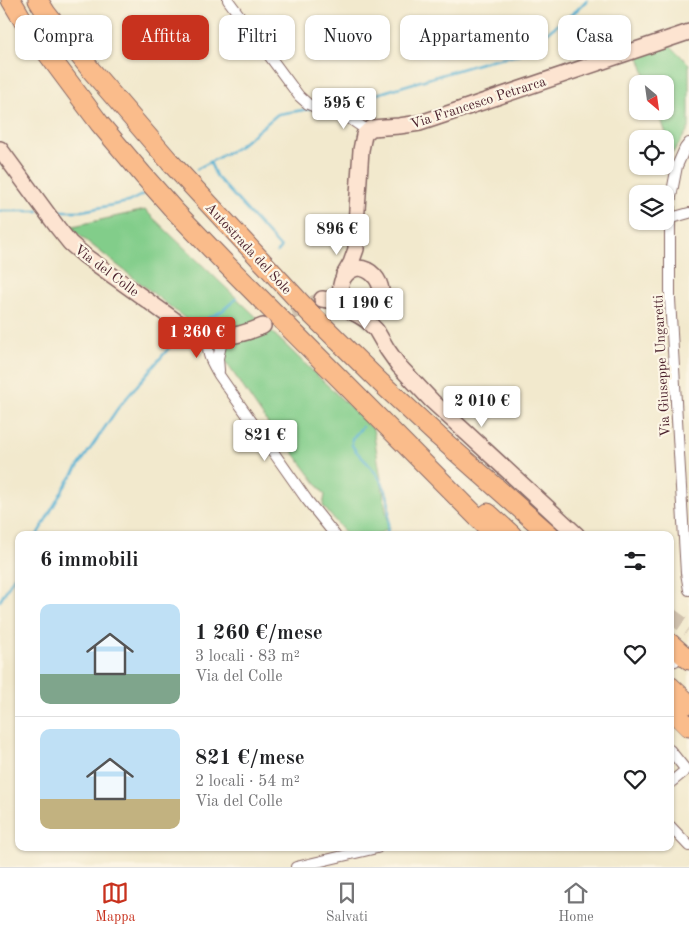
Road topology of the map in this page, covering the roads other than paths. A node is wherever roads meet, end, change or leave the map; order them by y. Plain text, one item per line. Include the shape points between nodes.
1 (11, 0) edge
2 (38, 0) edge
3 (228, 0) edge
4 (689, 32) edge
5 (368, 131) junction
6 (689, 143) edge
7 (0, 149) edge
8 (673, 185) edge
9 (689, 213) edge
10 (674, 217) edge
11 (671, 230) edge
12 (356, 249) junction
13 (368, 270) junction
14 (342, 280) junction
15 (378, 307) junction
16 (353, 312) junction
17 (263, 326) tunnel mouth
18 (376, 330) junction
19 (216, 336) junction
20 (339, 378) junction
21 (333, 531) edge
22 (491, 531) edge
23 (508, 531) edge
24 (545, 531) edge
25 (572, 531) edge
26 (689, 590) edge
27 (674, 690) edge
28 (689, 704) edge
29 (674, 712) edge
30 (689, 726) edge
31 (674, 755) edge
32 (674, 779) edge
33 (674, 830) edge
34 (689, 846) edge
35 (364, 851) edge
36 (296, 867) edge

1 - 20 highway, Autostrada del Sole via 100,124 143,175
2 - 24 highway, Autostrada del Sole via 91,70 170,162 310,313 438,436
3 - 5 street via 298,96 308,104 348,118
4 - 5 main road, Via Francesco Petrarca via 427,120
5 - 12 main road via 361,150
6 - 8 street, Via Giuseppe Ungaretti
7 - 19 main road, Via del Colle via 58,228 85,256 185,327
9 - 10 street
11 - 26 street, Via Giuseppe Ungaretti via 670,299
12 - 13 main road
12 - 14 main road
13 - 14 main road via 352,269
13 - 15 main road via 381,290
14 - 16 main road via 342,296
15 - 16 main road via 369,314
15 - 18 main road
16 - 18 main road
17 - 19 main road via 242,334
18 - 25 main road via 399,366 432,401
19 - 21 street via 220,375 307,500
20 - 22 highway, Autostrada del Sole
20 - 23 highway, Autostrada del Sole
27 - 28 highway
29 - 30 highway
31 - 32 street via 686,770
33 - 34 street
35 - 36 street

